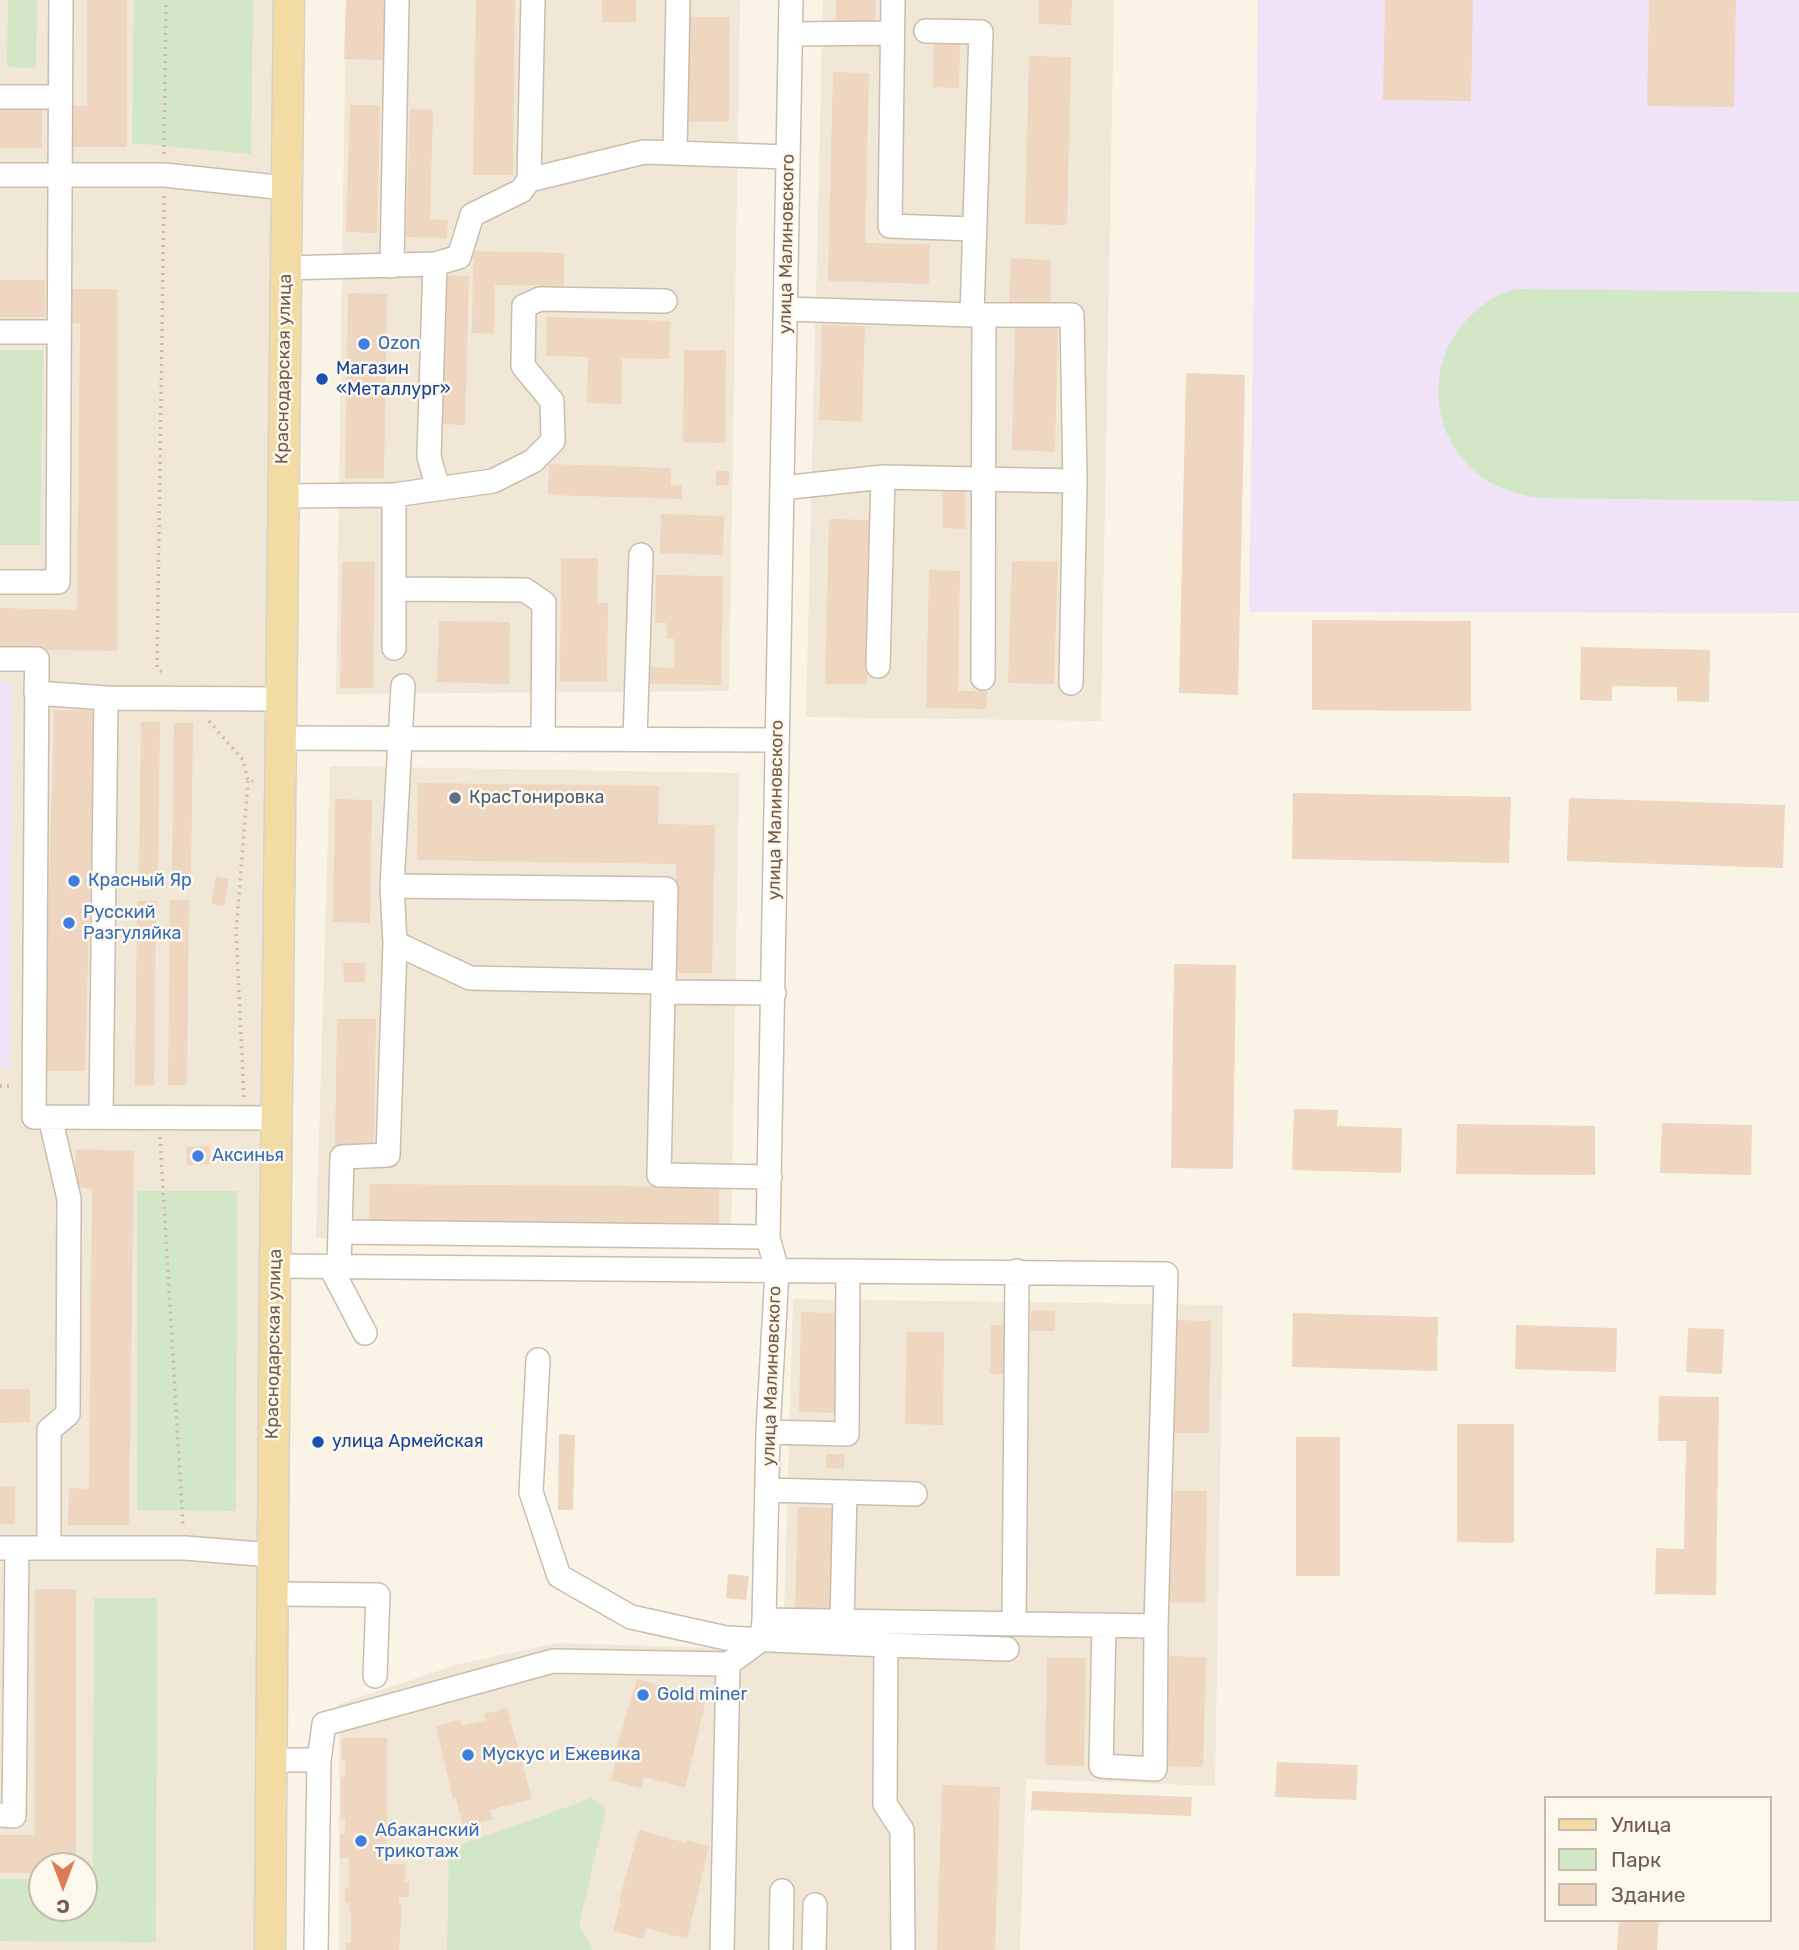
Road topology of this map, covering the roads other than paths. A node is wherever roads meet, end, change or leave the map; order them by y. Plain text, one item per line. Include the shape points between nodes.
1 (61, 0) edge
2 (289, 0) edge
3 (397, 0) edge
4 (533, 0) edge
5 (678, 0) edge
6 (791, 0) edge
7 (893, 0) edge
8 (926, 31) dead end
9 (892, 33) junction
10 (792, 34) junction
11 (0, 97) edge
12 (60, 97) junction
13 (675, 152) junction
14 (788, 157) junction
15 (61, 174) junction
16 (0, 175) edge
17 (529, 180) junction
18 (286, 188) junction
19 (973, 229) junction
20 (435, 264) junction
21 (392, 265) junction
22 (285, 268) junction
23 (665, 301) dead end
24 (786, 309) junction
25 (978, 315) junction
26 (0, 332) edge
27 (58, 332) junction
28 (883, 477) junction
29 (983, 480) junction
30 (1076, 481) junction
31 (438, 488) junction
32 (782, 488) junction
33 (394, 495) junction
34 (283, 496) junction
35 (640, 555) dead end
36 (0, 582) edge
37 (394, 590) junction
38 (394, 648) dead end
39 (0, 659) edge
40 (878, 666) dead end
41 (983, 678) dead end
42 (1071, 682) dead end
43 (403, 686) dead end
44 (36, 693) junction
45 (106, 698) junction
46 (281, 699) junction
47 (280, 738) junction
48 (400, 739) junction
49 (543, 739) junction
50 (635, 739) junction
51 (776, 740) junction
52 (392, 886) junction
53 (395, 943) junction
54 (664, 987) junction
55 (774, 993) junction
56 (50, 1117) junction
57 (101, 1117) junction
58 (276, 1118) junction
59 (770, 1177) junction
60 (340, 1231) junction
61 (768, 1237) junction
62 (275, 1266) junction
63 (335, 1266) junction
64 (777, 1271) junction
65 (1017, 1271) junction
66 (848, 1272) junction
67 (365, 1333) dead end
68 (538, 1360) dead end
69 (768, 1432) junction
70 (768, 1490) junction
71 (845, 1492) junction
72 (915, 1494) dead end
73 (8, 1548) edge
74 (49, 1548) junction
75 (272, 1555) junction
76 (272, 1594) junction
77 (842, 1621) junction
78 (1014, 1624) junction
79 (1104, 1625) junction
80 (1156, 1626) junction
81 (763, 1629) junction
82 (886, 1645) junction
83 (1007, 1648) dead end
84 (728, 1664) junction
85 (374, 1676) dead end
86 (270, 1760) junction
87 (318, 1760) junction
88 (0, 1815) edge
89 (782, 1891) dead end
90 (815, 1905) dead end
91 (270, 1950) edge
92 (316, 1950) edge
93 (722, 1950) edge
94 (781, 1950) edge
95 (814, 1950) edge
96 (903, 1950) edge

1 - 12 street
2 - 18 main road, Краснодарская улица
3 - 21 street
4 - 17 street
5 - 13 street
6 - 10 street, улица Малиновского
7 - 9 street
8 - 19 street via 981,32
9 - 10 street
9 - 19 street via 890,226
10 - 14 street, улица Малиновского
11 - 12 street
12 - 15 street
13 - 14 street
13 - 17 street via 644,152
14 - 24 street, улица Малиновского
15 - 16 street
15 - 18 street via 164,175
15 - 27 street
17 - 20 street via 521,191 472,215 459,257
18 - 22 main road, Краснодарская улица
19 - 25 street
20 - 21 street
20 - 31 street via 429,457
21 - 22 street
22 - 34 main road, Краснодарская улица
23 - 31 street via 540,299 524,306 523,366 552,401 553,441 533,461 493,481
24 - 25 street
24 - 32 street, улица Малиновского
25 - 29 street
25 - 30 street via 1072,315
26 - 27 street
27 - 36 street via 58,582
28 - 29 street
28 - 32 street
28 - 40 street
29 - 30 street
29 - 41 street
30 - 42 street
31 - 33 street
32 - 51 street, улица Малиновского
33 - 34 street
33 - 37 street
34 - 46 main road, Краснодарская улица
35 - 50 street
37 - 38 street
37 - 49 street via 525,590 544,603
39 - 44 street via 37,659
43 - 48 street
44 - 45 street
44 - 56 street via 34,1117
45 - 46 street
45 - 57 street
46 - 47 main road, Краснодарская улица
47 - 48 street
47 - 58 main road, Краснодарская улица
48 - 49 street
48 - 52 street
49 - 50 street
50 - 51 street
51 - 55 street, улица Малиновского
52 - 53 street
52 - 54 street via 666,889
53 - 54 street via 470,978
53 - 60 street via 388,1155 342,1157
54 - 55 street
54 - 59 street via 659,1175
55 - 59 street, улица Малиновского
56 - 57 street
56 - 74 street via 69,1199 68,1414 49,1430
57 - 58 street
58 - 62 main road, Краснодарская улица
59 - 61 street, улица Малиновского
60 - 61 street
60 - 63 street
61 - 64 street, улица Малиновского
62 - 63 street
62 - 75 main road, Краснодарская улица
63 - 64 street
63 - 67 street
64 - 66 street
64 - 69 street, улица Малиновского
65 - 66 street
65 - 78 street
65 - 80 street via 1166,1274
66 - 69 street via 847,1434
68 - 81 street via 531,1492 559,1576 631,1617 726,1638
69 - 70 street, улица Малиновского
70 - 71 street
70 - 81 street, улица Малиновского
71 - 72 street
71 - 77 street
73 - 74 street
73 - 88 street via 14,1816
74 - 75 street via 185,1548
75 - 76 main road, Краснодарская улица
76 - 85 street via 379,1595
76 - 86 main road, Краснодарская улица
77 - 78 street
77 - 81 street
78 - 79 street
79 - 80 street
79 - 80 street via 1101,1766 1155,1769
81 - 82 street
81 - 84 street
82 - 83 street
82 - 96 street via 885,1804 902,1830
84 - 87 street via 553,1661 324,1724
84 - 93 street
86 - 87 street
86 - 91 main road, Краснодарская улица
87 - 92 street
89 - 94 street
90 - 95 street

